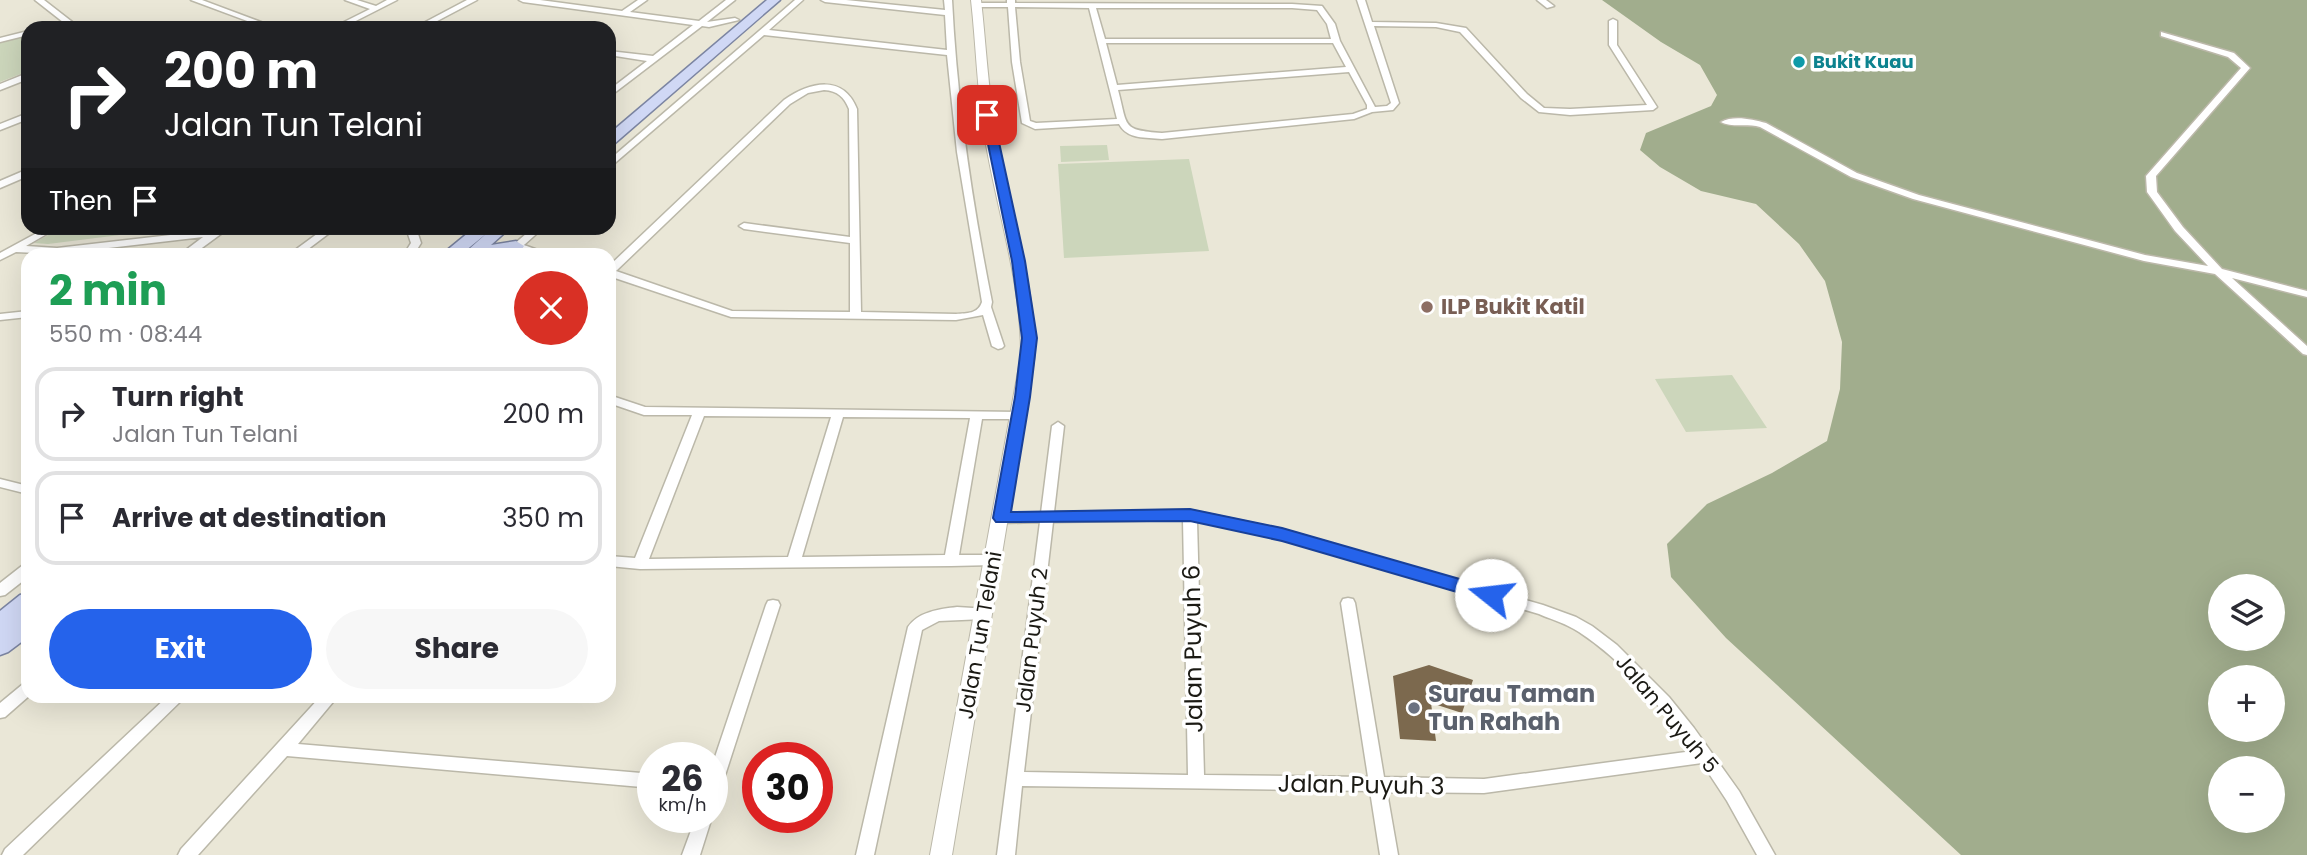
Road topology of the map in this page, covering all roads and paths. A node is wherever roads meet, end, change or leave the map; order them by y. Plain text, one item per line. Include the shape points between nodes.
1 (39, 0) edge
2 (195, 0) edge
3 (349, 0) edge
4 (393, 0) edge
5 (473, 0) edge
6 (523, 0) edge
7 (643, 0) edge
8 (731, 0) edge
9 (758, 0) edge
10 (774, 0) edge
11 (799, 0) edge
12 (825, 0) edge
13 (948, 0) edge
14 (1361, 0) edge
15 (1541, 0) edge
16 (1011, 2) edge
17 (977, 3) edge
18 (1092, 5) junction
19 (1550, 6) dead end
20 (376, 8) junction
21 (624, 13) junction
22 (948, 13) junction
23 (64, 21) edge
24 (254, 21) edge
25 (350, 21) edge
26 (432, 21) edge
27 (1613, 21) dead end
28 (1370, 24) junction
29 (709, 28) junction
30 (761, 32) junction
31 (2164, 34) dead end
32 (21, 35) edge
33 (0, 40) edge
34 (1102, 41) junction
35 (1336, 41) junction
36 (616, 54) edge
37 (950, 54) junction
38 (654, 59) junction
39 (1351, 69) junction
40 (21, 79) edge
41 (0, 87) edge
42 (1114, 88) junction
43 (616, 89) edge
44 (1371, 110) junction
45 (616, 118) edge
46 (21, 119) edge
47 (1122, 121) junction
48 (1725, 122) dead end
49 (0, 128) edge
50 (616, 135) edge
51 (616, 158) edge
52 (21, 175) edge
53 (0, 185) edge
54 (744, 226) dead end
55 (39, 235) edge
56 (181, 235) edge
57 (213, 235) edge
58 (321, 235) edge
59 (475, 235) edge
60 (494, 235) edge
61 (529, 235) edge
62 (854, 241) junction
63 (80, 248) edge
64 (194, 248) edge
65 (303, 248) edge
66 (458, 248) edge
67 (478, 248) edge
68 (514, 248) edge
69 (14, 249) junction
70 (21, 249) edge
71 (0, 257) edge
72 (616, 265) edge
73 (2218, 271) junction
74 (616, 274) edge
75 (2307, 294) edge
76 (986, 308) junction
77 (21, 315) edge
78 (856, 316) junction
79 (0, 317) edge
80 (998, 346) dead end
81 (2307, 352) edge
82 (616, 401) edge
83 (699, 412) junction
84 (838, 413) junction
85 (976, 414) junction
86 (1019, 415) junction
87 (1058, 426) dead end
88 (0, 483) edge
89 (21, 488) edge
90 (1190, 515) junction
91 (1047, 517) junction
92 (1002, 518) junction
93 (994, 560) junction
94 (951, 561) junction
95 (616, 562) edge
96 (793, 562) junction
97 (640, 565) junction
98 (21, 574) edge
99 (0, 591) edge
100 (1348, 603) dead end
101 (774, 605) dead end
102 (21, 607) edge
103 (984, 613) junction
104 (0, 624) edge
105 (21, 630) edge
106 (0, 646) edge
107 (21, 694) edge
108 (172, 703) edge
109 (325, 703) edge
110 (0, 712) edge
111 (728, 743) edge
112 (283, 749) junction
113 (1704, 756) junction
114 (1015, 779) junction
115 (637, 780) edge
116 (1196, 782) junction
117 (1378, 785) junction
118 (699, 833) edge
119 (11, 855) edge
120 (187, 855) edge
121 (691, 855) edge
122 (865, 855) edge
123 (941, 855) edge
124 (1006, 855) edge
125 (1389, 855) edge
126 (1766, 855) edge

1 - 23 street
2 - 24 street
3 - 20 street
4 - 20 street
5 - 26 street
6 - 21 street
7 - 21 street
8 - 29 street
9 - 29 main road via 735,20
10 - 50 main road
11 - 30 street
12 - 22 street
13 - 22 street
14 - 28 street
15 - 19 street
16 - 17 street
16 - 18 street
16 - 47 street via 1026,123
17 - 86 street, Jalan Tun Telani via 990,134 1028,322
18 - 34 street
18 - 35 street via 1312,7 1323,11
20 - 25 street
21 - 29 street
22 - 37 street
27 - 28 street via 1613,45 1653,107 1542,110 1464,30
28 - 44 street via 1395,103
29 - 38 street
29 - 45 main road
30 - 37 street
30 - 51 street
31 - 73 street via 2231,55 2246,68 2151,176 2152,192 2161,206
32 - 33 street
34 - 35 street
34 - 42 street
35 - 39 street
36 - 38 street
37 - 76 street via 966,193
38 - 43 street
39 - 42 street
39 - 44 street
40 - 41 street
42 - 47 street
44 - 47 street via 1354,116 1162,136 1134,134
46 - 49 street
48 - 73 street via 1763,125 1854,175 1916,197 2144,258
52 - 53 street
54 - 62 street
55 - 69 street
56 - 63 street
57 - 64 street
58 - 65 street
59 - 66 main road
60 - 67 main road
61 - 68 street
62 - 72 street via 852,102 840,91 813,87 788,102
62 - 78 street
69 - 70 street
69 - 71 street
73 - 75 street
73 - 81 street
74 - 78 street via 731,314
76 - 78 street via 970,316
76 - 80 street
77 - 79 street
82 - 83 street via 644,411
83 - 84 street
83 - 97 street
84 - 85 street
84 - 96 street
85 - 86 street
85 - 94 street
86 - 92 street, Jalan Tun Telani
87 - 91 street, Jalan Puyuh 2
88 - 89 street
90 - 91 street, Jalan Puyuh 5
90 - 113 street, Jalan Puyuh 5 via 1282,534 1566,620 1585,629 1629,664
90 - 116 street, Jalan Puyuh 6
91 - 92 street, Jalan Puyuh 5
91 - 114 street, Jalan Puyuh 2
92 - 93 street, Jalan Tun Telani
93 - 94 street
93 - 103 street, Jalan Tun Telani
94 - 96 street
95 - 97 street
96 - 97 street
98 - 99 street
100 - 117 street
101 - 111 street
102 - 104 main road
103 - 122 street via 932,617 915,627
103 - 123 street, Jalan Tun Telani
105 - 106 main road
107 - 110 street
108 - 119 street
109 - 112 street
112 - 115 street
112 - 120 street
113 - 117 street, Jalan Puyuh 3 via 1484,786
113 - 126 street, Jalan Puyuh 5
114 - 116 street, Jalan Puyuh 3
114 - 124 street, Jalan Puyuh 2
116 - 117 street, Jalan Puyuh 3
117 - 125 street
118 - 121 street

